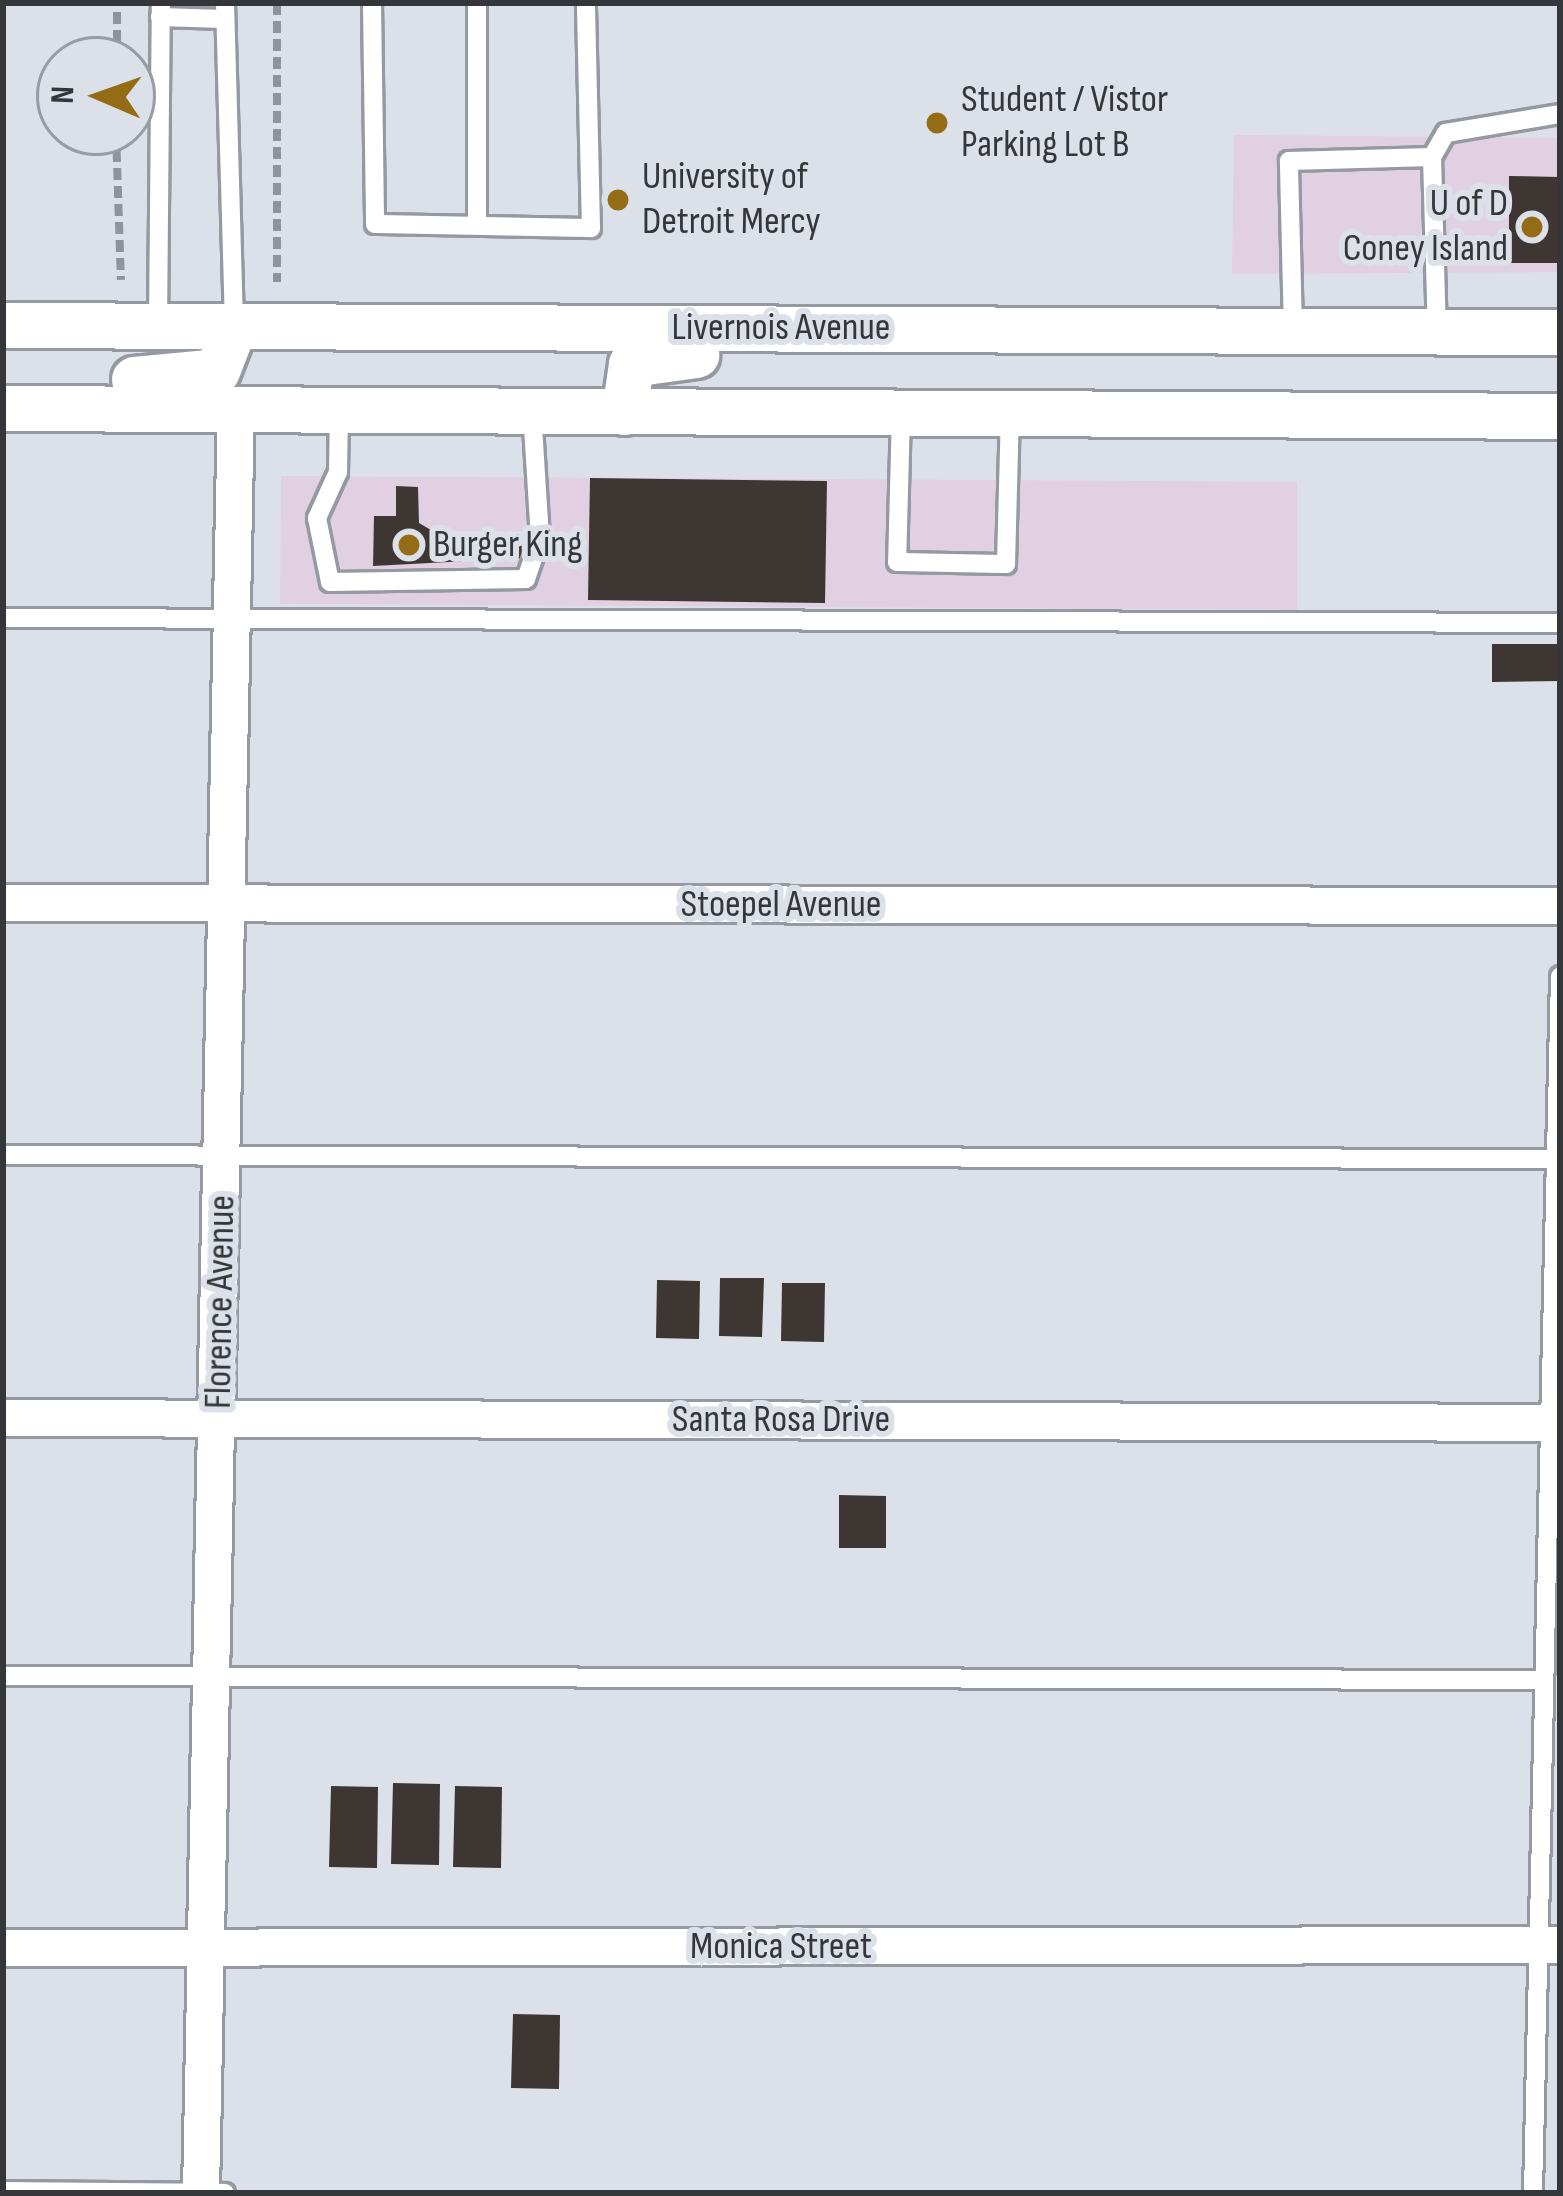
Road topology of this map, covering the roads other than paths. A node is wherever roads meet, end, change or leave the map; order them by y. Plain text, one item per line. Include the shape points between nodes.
1 (372, 3) edge
2 (477, 3) edge
3 (586, 3) edge
4 (161, 10) edge
5 (225, 11) edge
6 (1560, 114) edge
7 (1432, 157) junction
8 (477, 225) junction
9 (3, 326) edge
10 (158, 326) junction
11 (234, 327) junction
12 (1273, 330) junction
13 (1437, 331) junction
14 (1560, 332) edge
15 (3, 378) edge
16 (3, 408) edge
17 (236, 410) junction
18 (340, 410) junction
19 (532, 411) junction
20 (624, 412) junction
21 (901, 413) junction
22 (1010, 413) junction
23 (1560, 416) edge
24 (3, 618) edge
25 (233, 618) junction
26 (1560, 623) edge
27 (3, 903) edge
28 (228, 904) junction
29 (1560, 906) edge
30 (1560, 976) edge
31 (3, 1155) edge
32 (223, 1157) junction
33 (1556, 1159) junction
34 (3, 1418) edge
35 (219, 1419) junction
36 (1555, 1423) edge
37 (3, 1676) edge
38 (212, 1677) junction
39 (1544, 1680) junction
40 (1550, 1945) edge
41 (3, 1948) edge
42 (206, 1948) junction
43 (3, 2192) edge
44 (201, 2193) edge
45 (225, 2193) edge
46 (1533, 2193) edge

1 - 8 lane via 375,224
2 - 8 lane
3 - 8 lane via 592,228
4 - 5 lane
4 - 10 lane
5 - 11 lane
6 - 7 lane via 1446,133
7 - 12 lane via 1289,161
7 - 13 lane
9 - 10 street, Livernois Avenue
10 - 11 street, Livernois Avenue
11 - 12 street, Livernois Avenue
11 - 15 street via 226,364 194,379
12 - 13 street, Livernois Avenue
12 - 20 street via 1114,358 654,356 625,373
13 - 14 street, Livernois Avenue
16 - 17 street
17 - 18 street
17 - 25 street, Florence Avenue
18 - 19 street
18 - 19 lane via 338,472 317,518 330,582 526,579 540,538
19 - 20 street
20 - 21 street
21 - 22 street
21 - 22 lane via 897,562 1006,564
22 - 23 street
24 - 25 lane
25 - 26 lane
25 - 28 street, Florence Avenue
27 - 28 street, Stoepel Avenue
28 - 29 street, Stoepel Avenue
28 - 32 street, Florence Avenue
30 - 33 lane
31 - 32 lane
32 - 33 lane
32 - 35 street, Florence Avenue
33 - 36 lane
34 - 35 street, Santa Rosa Drive
35 - 36 street, Santa Rosa Drive
35 - 38 street, Florence Avenue
36 - 39 lane
37 - 38 lane
38 - 39 lane
38 - 42 street, Florence Avenue
39 - 40 lane
40 - 42 street, Monica Street
40 - 46 lane
41 - 42 street, Monica Street
42 - 44 street, Florence Avenue
43 - 44 lane
44 - 45 lane

